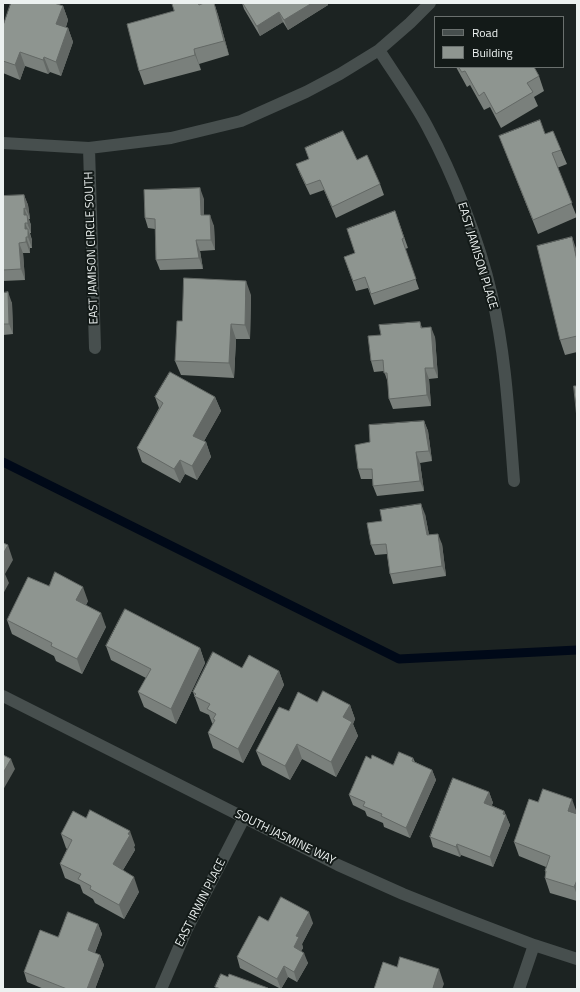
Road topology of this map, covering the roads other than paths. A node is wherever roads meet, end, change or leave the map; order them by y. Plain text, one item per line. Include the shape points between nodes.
1 (430, 3) edge
2 (379, 50) junction
3 (3, 143) edge
4 (89, 148) junction
5 (95, 348) dead end
6 (514, 482) dead end
7 (3, 696) edge
8 (244, 818) junction
9 (534, 945) junction
10 (577, 959) edge
11 (161, 989) edge
12 (519, 989) edge

1 - 2 street
2 - 4 street via 313,88 241,121 171,138
2 - 6 street, EAST JAMISON PLACE via 427,126 451,176 473,234 492,295 504,366
3 - 4 street
4 - 5 street, EAST JAMISON CIRCLE SOUTH
7 - 8 street, SOUTH JASMINE WAY
8 - 9 street, SOUTH JASMINE WAY via 403,894
8 - 11 street, EAST IRWIN PLACE via 186,931
9 - 10 street, SOUTH JASMINE WAY
9 - 12 street

